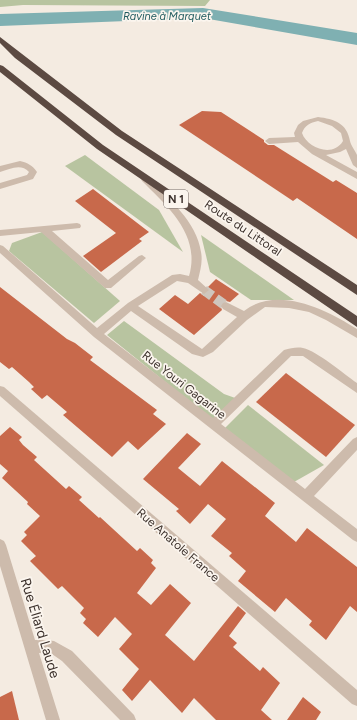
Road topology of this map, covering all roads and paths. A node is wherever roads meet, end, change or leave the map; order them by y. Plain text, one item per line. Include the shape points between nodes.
1 (0, 39) edge
2 (0, 68) edge
3 (299, 139) junction
4 (269, 141) dead end
5 (347, 142) junction
6 (306, 147) junction
7 (357, 164) edge
8 (0, 170) edge
9 (357, 176) edge
10 (143, 177) junction
11 (0, 186) edge
12 (77, 226) dead end
13 (43, 229) junction
14 (0, 233) edge
15 (0, 248) edge
16 (142, 258) dead end
17 (193, 280) junction
18 (204, 290) tunnel mouth
19 (357, 291) edge
20 (131, 306) junction
21 (226, 306) tunnel mouth
22 (244, 316) junction
23 (357, 322) edge
24 (97, 334) junction
25 (357, 334) edge
26 (357, 389) edge
27 (0, 390) edge
28 (213, 424) junction
29 (357, 442) edge
30 (306, 496) junction
31 (357, 536) edge
32 (0, 545) edge
33 (31, 647) junction
34 (357, 699) edge
35 (52, 720) edge
36 (129, 720) edge

1 - 19 highway, Route du Littoral / N 1 via 88,111
2 - 10 highway, Route du Littoral / N 1 via 64,120
3 - 4 street
3 - 5 street via 299,128 310,120 322,120 342,126 348,136
3 - 6 street
5 - 6 street via 338,150 330,152
5 - 7 street
6 - 9 street
8 - 11 street via 20,164 28,166 33,172 30,177
10 - 17 street via 182,219 190,234 196,250 197,264
10 - 23 highway, Route du Littoral / N 1
12 - 13 street
13 - 14 street
13 - 16 street via 108,285
15 - 24 street, Rue Youri Gagarine
17 - 18 street
17 - 20 street via 175,277
20 - 22 street via 196,351 203,353
20 - 24 street
21 - 22 street
22 - 25 street via 263,304 312,308
24 - 28 street, Rue Youri Gagarine
26 - 28 street via 306,353 292,352
27 - 34 street, Rue Anatole France
28 - 30 street, Rue Youri Gagarine
29 - 30 street
30 - 31 street, Rue Youri Gagarine
32 - 33 street, Rue Éliard Laude
33 - 35 street, Rue Éliard Laude
33 - 36 street via 48,645 57,648

